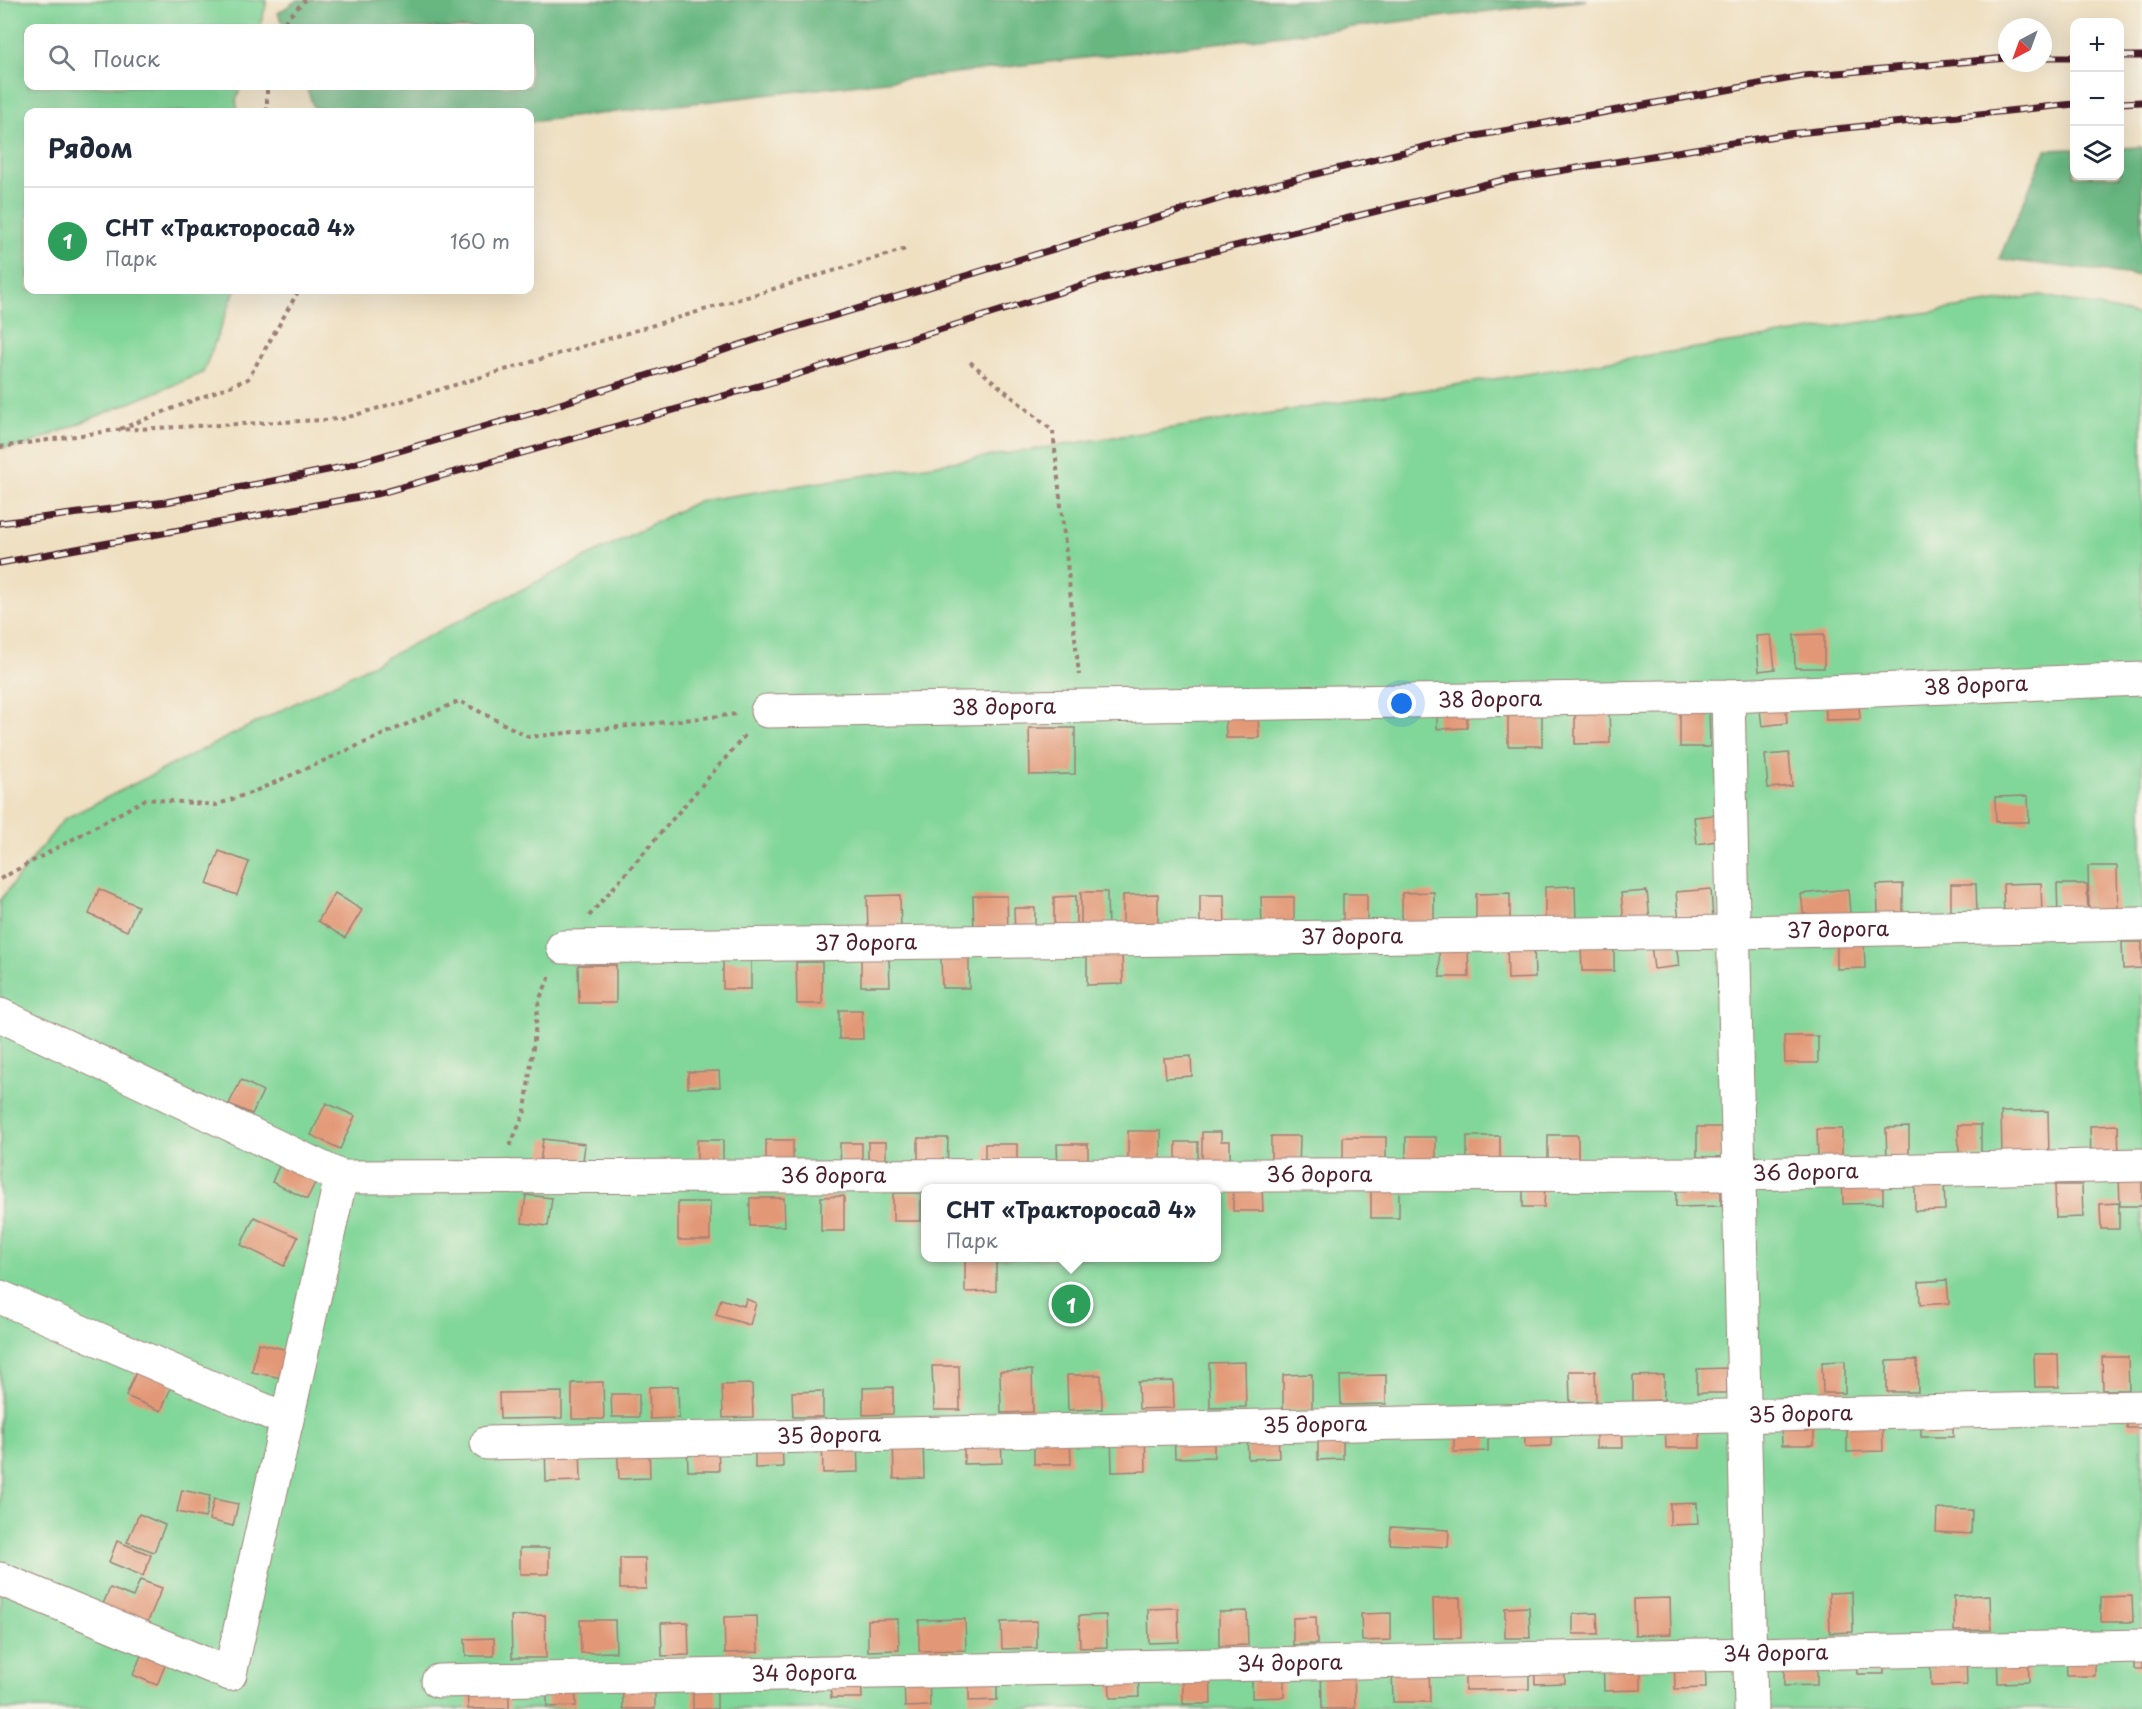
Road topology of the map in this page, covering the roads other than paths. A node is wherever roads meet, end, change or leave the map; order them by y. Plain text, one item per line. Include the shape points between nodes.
1 (2142, 680) edge
2 (1728, 696) junction
3 (767, 711) road end
4 (2142, 924) edge
5 (1733, 932) junction
6 (563, 947) road end
7 (0, 1015) edge
8 (2142, 1165) edge
9 (1739, 1174) junction
10 (341, 1177) junction
11 (0, 1297) edge
12 (2142, 1407) edge
13 (1744, 1414) junction
14 (287, 1420) junction
15 (487, 1443) dead end
16 (0, 1579) edge
17 (2142, 1646) edge
18 (1749, 1654) junction
19 (438, 1681) dead end
20 (1751, 1709) edge

1 - 2 street, 38 дорога
2 - 3 street, 38 дорога
2 - 5 street
4 - 5 street, 37 дорога
5 - 6 street, 37 дорога
5 - 9 street
7 - 10 street
8 - 9 street, 36 дорога
9 - 10 street, 36 дорога
9 - 13 street
10 - 14 street
11 - 14 street
12 - 13 street, 35 дорога
13 - 15 street, 35 дорога
13 - 18 street
14 - 16 street via 230,1674
17 - 18 street, 34 дорога
18 - 19 street, 34 дорога
18 - 20 street

